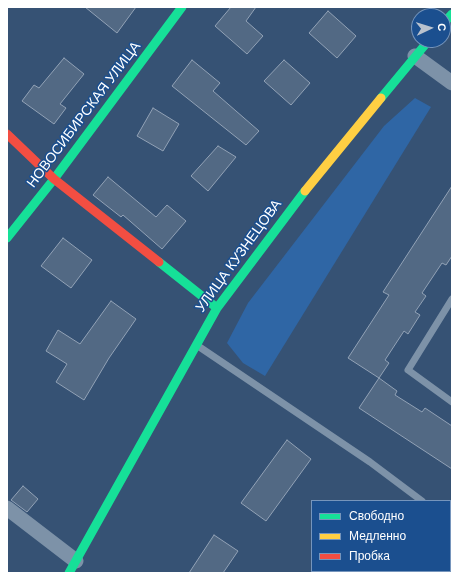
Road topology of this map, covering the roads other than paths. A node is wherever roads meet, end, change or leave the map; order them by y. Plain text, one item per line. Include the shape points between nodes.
1 (182, 7) edge
2 (422, 48) edge
3 (415, 56) junction
4 (452, 83) edge
5 (7, 134) edge
6 (54, 179) junction
7 (7, 238) edge
8 (452, 299) edge
9 (216, 308) junction
10 (196, 345) junction
11 (452, 402) edge
12 (421, 500) edge
13 (7, 508) edge
14 (72, 567) edge

1 - 6 main road, НОВОСИБИРСКАЯ УЛИЦА
2 - 3 main road, УЛИЦА КУЗНЕЦОВА
3 - 4 street
3 - 9 main road, УЛИЦА КУЗНЕЦОВА via 296,201
5 - 6 main road
6 - 7 main road, НОВОСИБИРСКАЯ УЛИЦА
6 - 9 main road
8 - 11 lane via 408,370
9 - 10 main road, УЛИЦА КУЗНЕЦОВА
10 - 12 lane via 370,462
10 - 14 main road, УЛИЦА КУЗНЕЦОВА
13 - 14 street

